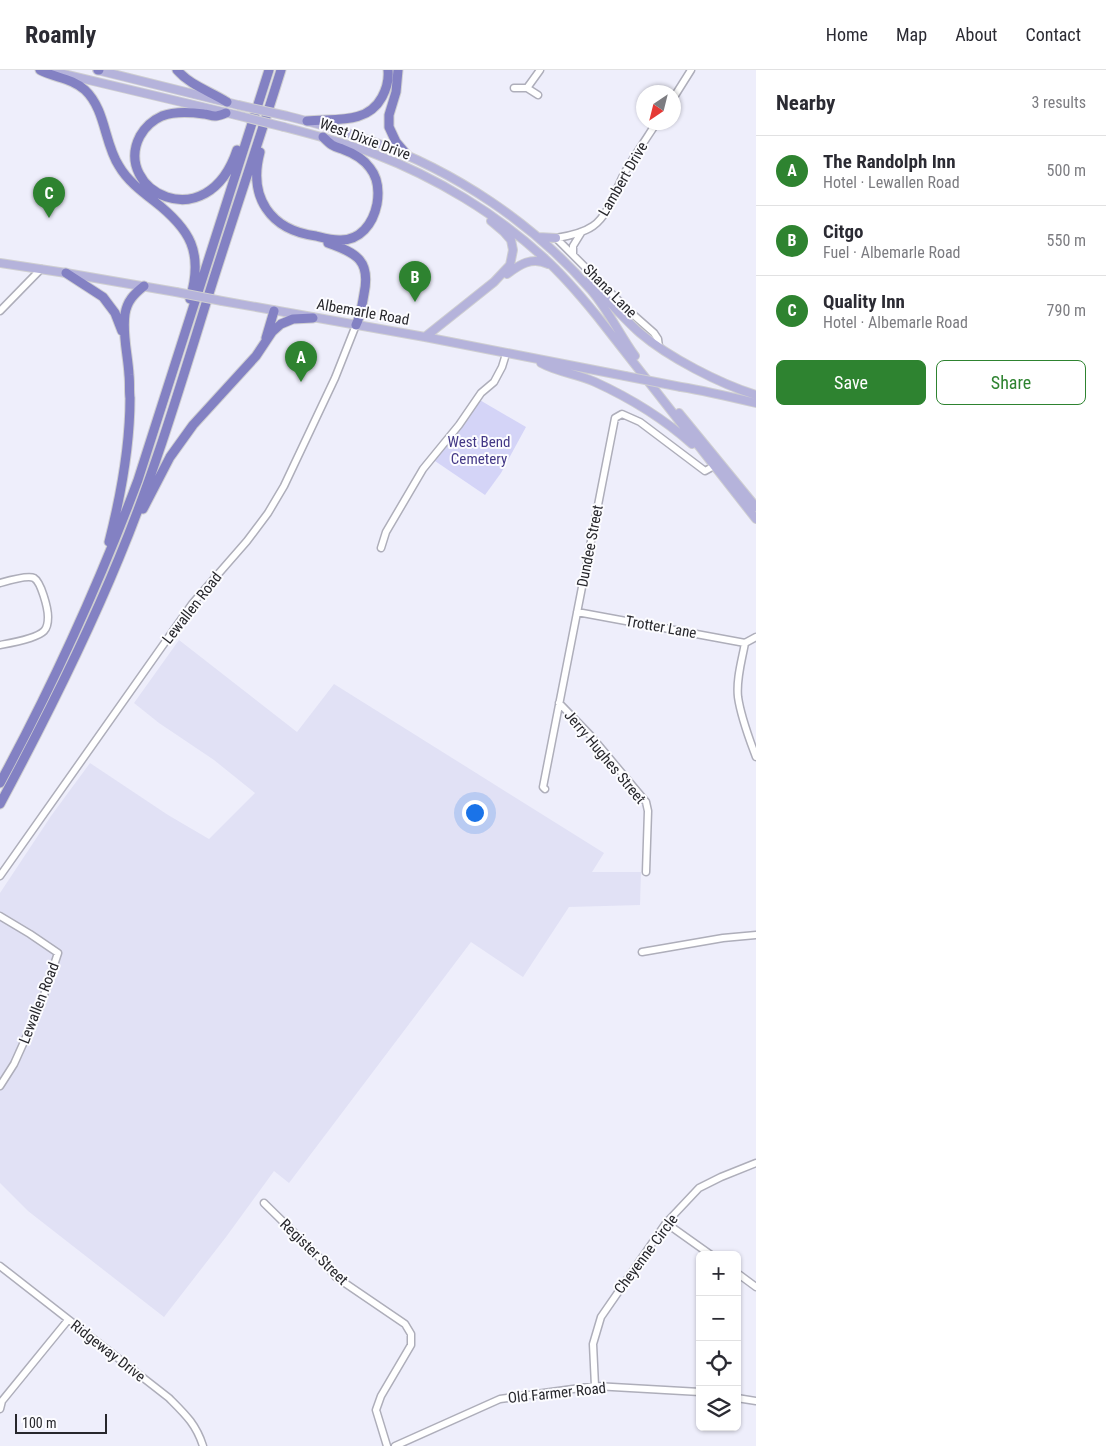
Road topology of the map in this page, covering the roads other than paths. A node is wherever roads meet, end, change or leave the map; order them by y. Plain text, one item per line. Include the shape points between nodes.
1 (40, 70) edge
2 (49, 70) edge
3 (98, 70) edge
4 (177, 70) edge
5 (269, 70) edge
6 (281, 70) edge
7 (388, 70) edge
8 (398, 70) edge
9 (540, 70) edge
10 (691, 70) edge
11 (681, 86) edge
12 (514, 88) dead end
13 (527, 88) junction
14 (538, 95) dead end
15 (227, 102) junction
16 (226, 113) junction
17 (307, 121) junction
18 (250, 129) junction
19 (651, 130) edge
20 (260, 137) junction
21 (323, 137) junction
22 (407, 155) junction
23 (484, 212) junction
24 (582, 232) junction
25 (310, 236) junction
26 (538, 237) junction
27 (556, 238) junction
28 (573, 254) junction
29 (562, 260) junction
30 (0, 263) edge
31 (553, 266) junction
32 (41, 269) junction
33 (66, 273) junction
34 (494, 282) junction
35 (144, 286) junction
36 (274, 311) junction
37 (0, 312) edge
38 (313, 318) junction
39 (356, 325) junction
40 (186, 331) junction
41 (124, 336) junction
42 (618, 336) junction
43 (425, 337) junction
44 (265, 343) junction
45 (660, 347) junction
46 (506, 354) junction
47 (535, 359) junction
48 (720, 394) junction
49 (756, 396) edge
50 (756, 402) edge
51 (704, 454) junction
52 (714, 466) junction
53 (756, 507) edge
54 (756, 519) edge
55 (381, 548) dead end
56 (119, 558) junction
57 (101, 574) junction
58 (0, 583) edge
59 (577, 612) junction
60 (756, 637) edge
61 (745, 643) junction
62 (0, 645) edge
63 (559, 703) junction
64 (756, 757) edge
65 (0, 783) edge
66 (545, 789) dead end
67 (0, 804) edge
68 (646, 872) dead end
69 (0, 876) edge
70 (0, 916) edge
71 (756, 935) edge
72 (642, 952) dead end
73 (0, 1086) edge
74 (756, 1163) edge
75 (264, 1203) dead end
76 (666, 1224) junction
77 (705, 1251) edge
78 (0, 1266) edge
79 (741, 1277) edge
80 (756, 1287) edge
81 (68, 1320) junction
82 (595, 1386) junction
83 (696, 1391) edge
84 (741, 1399) edge
85 (756, 1401) edge
86 (0, 1409) edge
87 (203, 1446) edge
88 (387, 1446) edge
89 (394, 1446) edge

1 - 40 highway via 73,82 87,92 96,106 122,172 172,215 188,236 194,250 195,274 184,319
2 - 16 main road, West Dixie Drive
3 - 15 main road, West Dixie Drive
4 - 15 highway via 192,84
5 - 18 highway
6 - 20 highway
7 - 17 highway via 386,89 371,110 345,120
8 - 22 highway via 389,127
9 - 13 street
10 - 11 street
12 - 13 street
13 - 14 street
15 - 17 main road, West Dixie Drive, bridge
16 - 18 highway via 216,116 179,112 150,123 136,150 138,170 146,183 171,199 187,200 202,196 226,175 242,137
16 - 21 main road, West Dixie Drive, bridge
17 - 22 main road, West Dixie Drive
18 - 40 highway
19 - 24 street, Lambert Drive via 605,213
20 - 25 highway via 256,182 263,204 278,221
20 - 56 highway via 184,374
21 - 23 main road, West Dixie Drive via 397,163
21 - 25 highway via 331,145 354,154 366,163 377,182 377,202 369,225 355,237 339,240
22 - 26 main road, West Dixie Drive via 481,195
23 - 31 main road, West Dixie Drive
23 - 34 main road via 513,245 510,265
24 - 27 street, Lambert Drive
24 - 28 street via 573,246
25 - 39 highway via 350,252 363,264 367,283
26 - 27 main road
26 - 29 main road, West Dixie Drive
27 - 28 street, Shana Lane
28 - 45 street, Shana Lane via 654,333
29 - 42 main road, West Dixie Drive via 596,296
29 - 45 main road via 572,262 633,326
30 - 32 main road, Albemarle Road
31 - 34 main road via 539,260 529,261
31 - 42 main road, West Dixie Drive
32 - 33 main road, Albemarle Road
32 - 37 street
33 - 35 main road, Albemarle Road
33 - 41 highway via 103,297 115,314
34 - 43 main road
35 - 36 main road, Albemarle Road, bridge
35 - 41 highway via 128,303
36 - 38 main road, Albemarle Road
36 - 44 highway
38 - 39 main road, Albemarle Road
38 - 44 highway via 293,319 280,324
39 - 43 main road, Albemarle Road
39 - 69 street, Lewallen Road via 335,378 284,486 268,512 192,604
40 - 57 highway via 138,480
41 - 57 highway via 129,376 128,444 117,510
42 - 51 main road
42 - 53 main road
43 - 46 main road, Albemarle Road
44 - 56 highway via 193,425 170,457
45 - 49 main road via 688,365
46 - 47 main road, Albemarle Road
46 - 55 street via 494,382 481,393 459,426 423,469 388,527
47 - 48 main road, Albemarle Road, bridge
47 - 51 main road via 548,367 616,392 662,421
48 - 49 main road, Albemarle Road
48 - 50 main road, Albemarle Road
51 - 52 main road
52 - 54 main road
52 - 59 street, Dundee Street via 704,471 640,422 622,414 615,418
56 - 67 highway via 73,663
57 - 65 highway via 46,695
58 - 62 street via 29,576 35,578 40,585 48,617 42,633
59 - 61 street, Trotter Lane
59 - 63 street, Dundee Street
60 - 61 street
61 - 64 street via 738,696
63 - 66 street, Dundee Street
63 - 68 street, Jerry Hughes Street via 646,802
70 - 73 street, Lewallen Road via 58,953 41,1004 14,1065
71 - 72 street
74 - 76 street, Cheyenne Circle via 699,1188
75 - 88 street, Register Street via 336,1277 405,1324 411,1334 411,1345 376,1410
76 - 77 street
76 - 82 street, Cheyenne Circle via 601,1317 593,1344
78 - 81 street, Ridgeway Drive
79 - 80 street
81 - 86 street via 2,1401
81 - 87 street, Ridgeway Drive via 169,1398 188,1417
82 - 83 street, Old Farmer Road
82 - 89 street, Old Farmer Road via 500,1400
84 - 85 street

